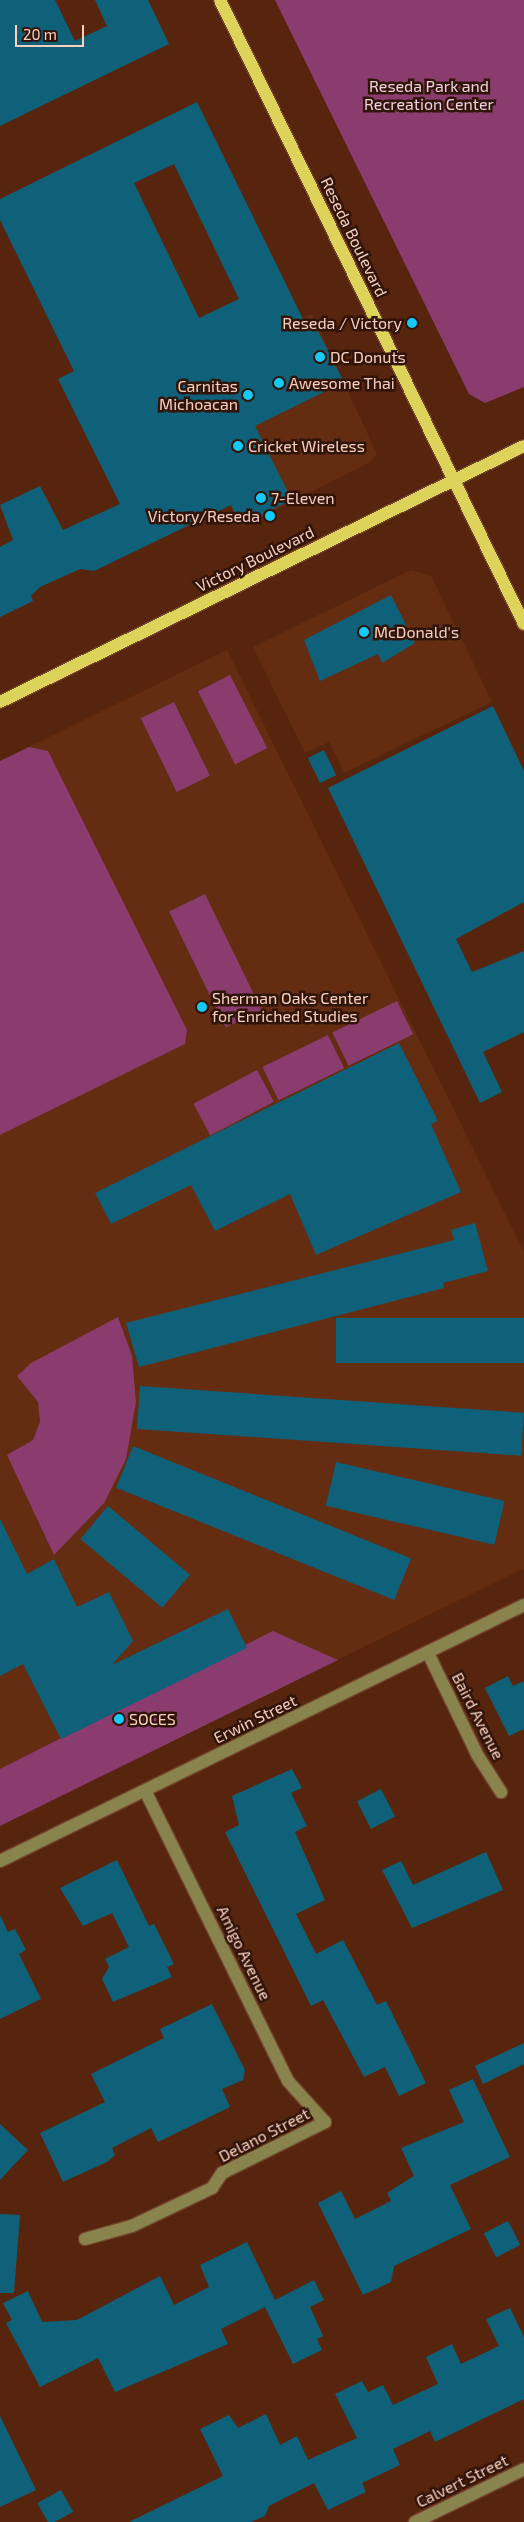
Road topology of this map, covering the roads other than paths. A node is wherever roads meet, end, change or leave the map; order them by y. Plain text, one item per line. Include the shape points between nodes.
1 (220, 0) edge
2 (524, 446) edge
3 (454, 480) junction
4 (524, 624) edge
5 (0, 702) edge
6 (524, 1605) edge
7 (428, 1653) junction
8 (145, 1791) junction
9 (501, 1792) dead end
10 (0, 1861) edge
11 (326, 2122) joint
12 (84, 2239) dead end
13 (524, 2469) edge
14 (415, 2522) edge

1 - 3 main road, Reseda Boulevard
2 - 3 main road, Victory Boulevard
3 - 4 main road, Reseda Boulevard
3 - 5 main road, Victory Boulevard
6 - 7 street, Erwin Street
7 - 8 street, Erwin Street
7 - 9 street, Baird Avenue via 478,1756
8 - 10 street, Erwin Street
8 - 11 street, Amigo Avenue via 288,2081
11 - 12 street, Delano Street via 222,2173 212,2188 132,2226
13 - 14 street, Calvert Street

